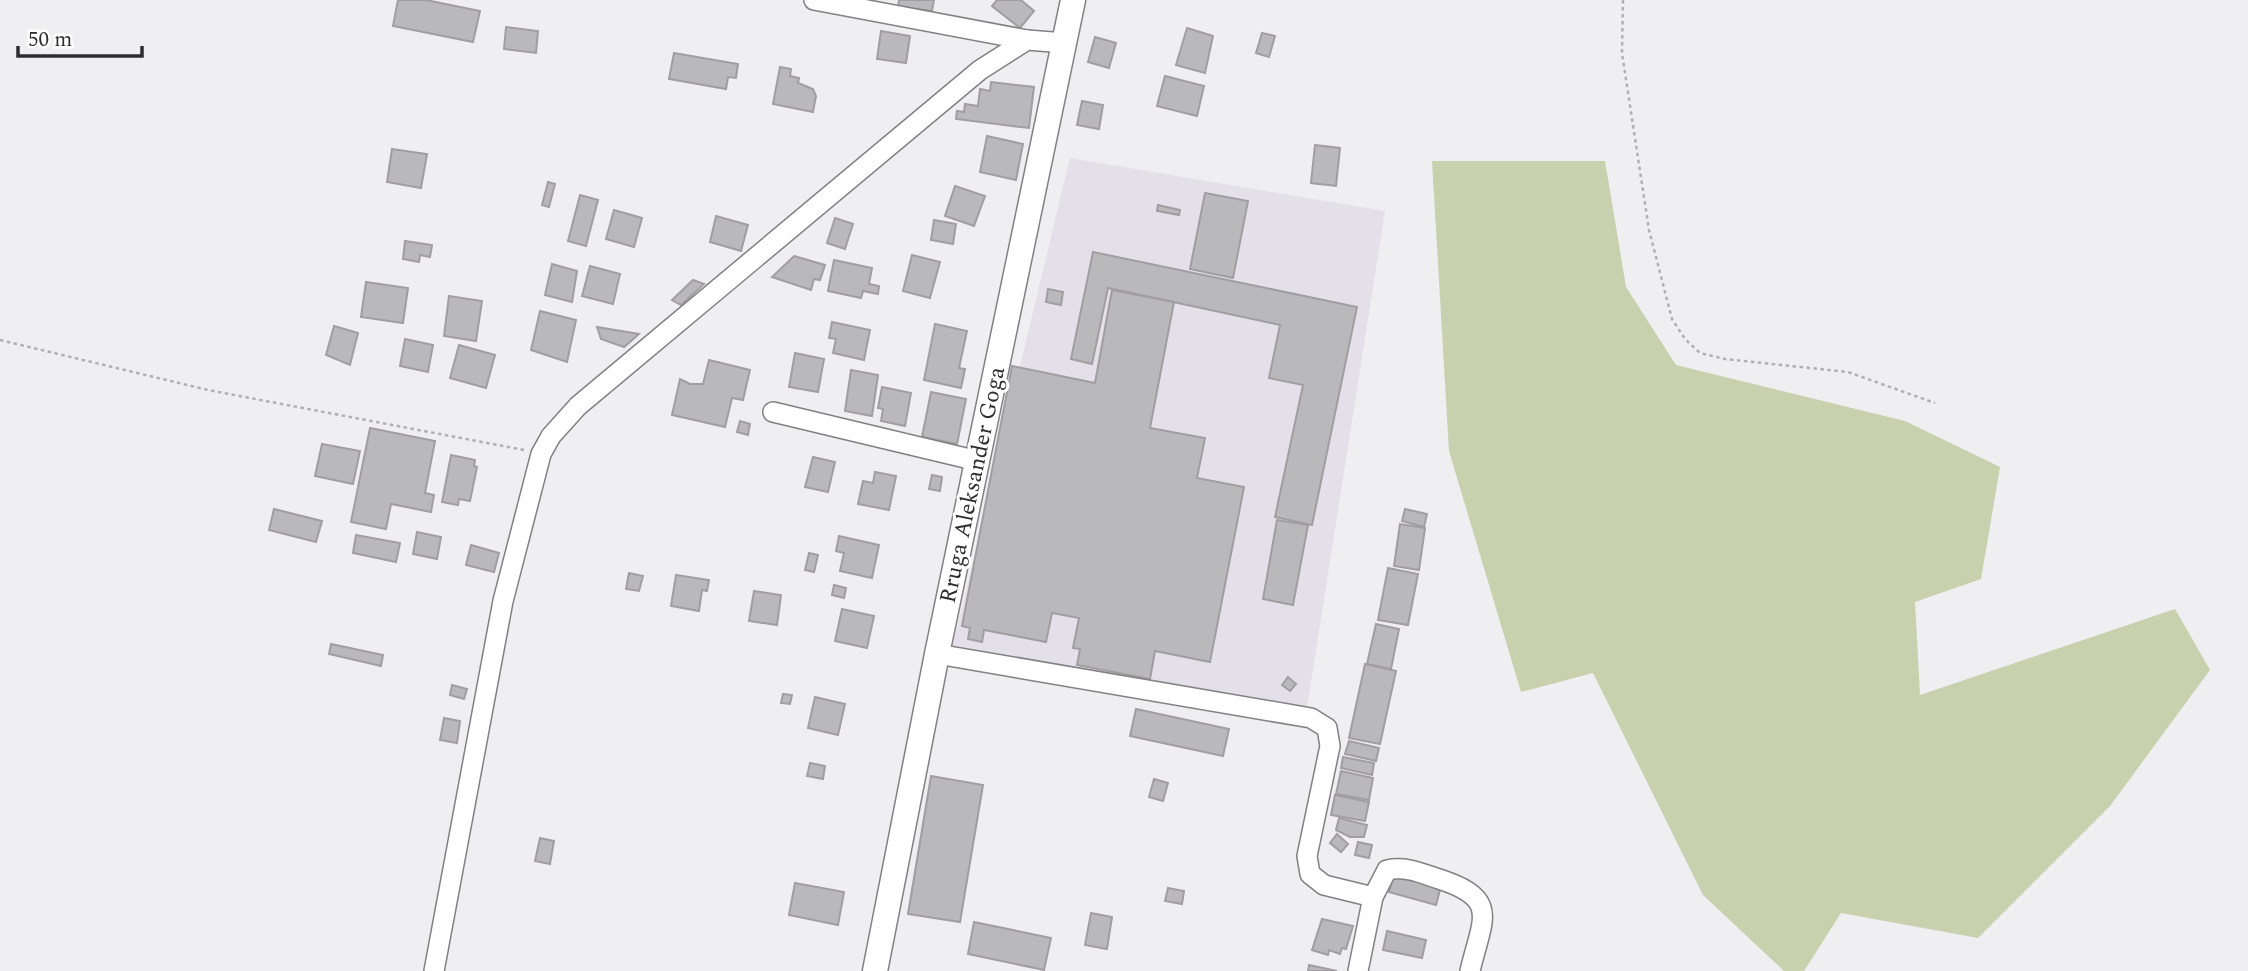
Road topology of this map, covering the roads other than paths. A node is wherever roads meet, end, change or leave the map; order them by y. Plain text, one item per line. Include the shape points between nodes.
1 (814, 0) edge
2 (1073, 0) edge
3 (1027, 40) junction
4 (1065, 43) junction
5 (773, 412) dead end
6 (978, 461) junction
7 (937, 654) junction
8 (1373, 897) junction
9 (434, 971) edge
10 (876, 971) edge
11 (1358, 971) edge
12 (1470, 971) edge

1 - 3 street
2 - 4 main road, Rruga Aleksander Goga
3 - 4 street
3 - 9 street via 980,70 578,406 551,436 541,454 503,601
4 - 6 main road, Rruga Aleksander Goga
5 - 6 street
6 - 7 main road, Rruga Aleksander Goga
7 - 8 street via 1311,718 1327,728 1330,746 1307,856 1310,874 1324,885
7 - 10 main road, Rruga Aleksander Goga
8 - 11 street
8 - 12 street via 1387,870 1402,867 1466,888 1479,898 1483,913

